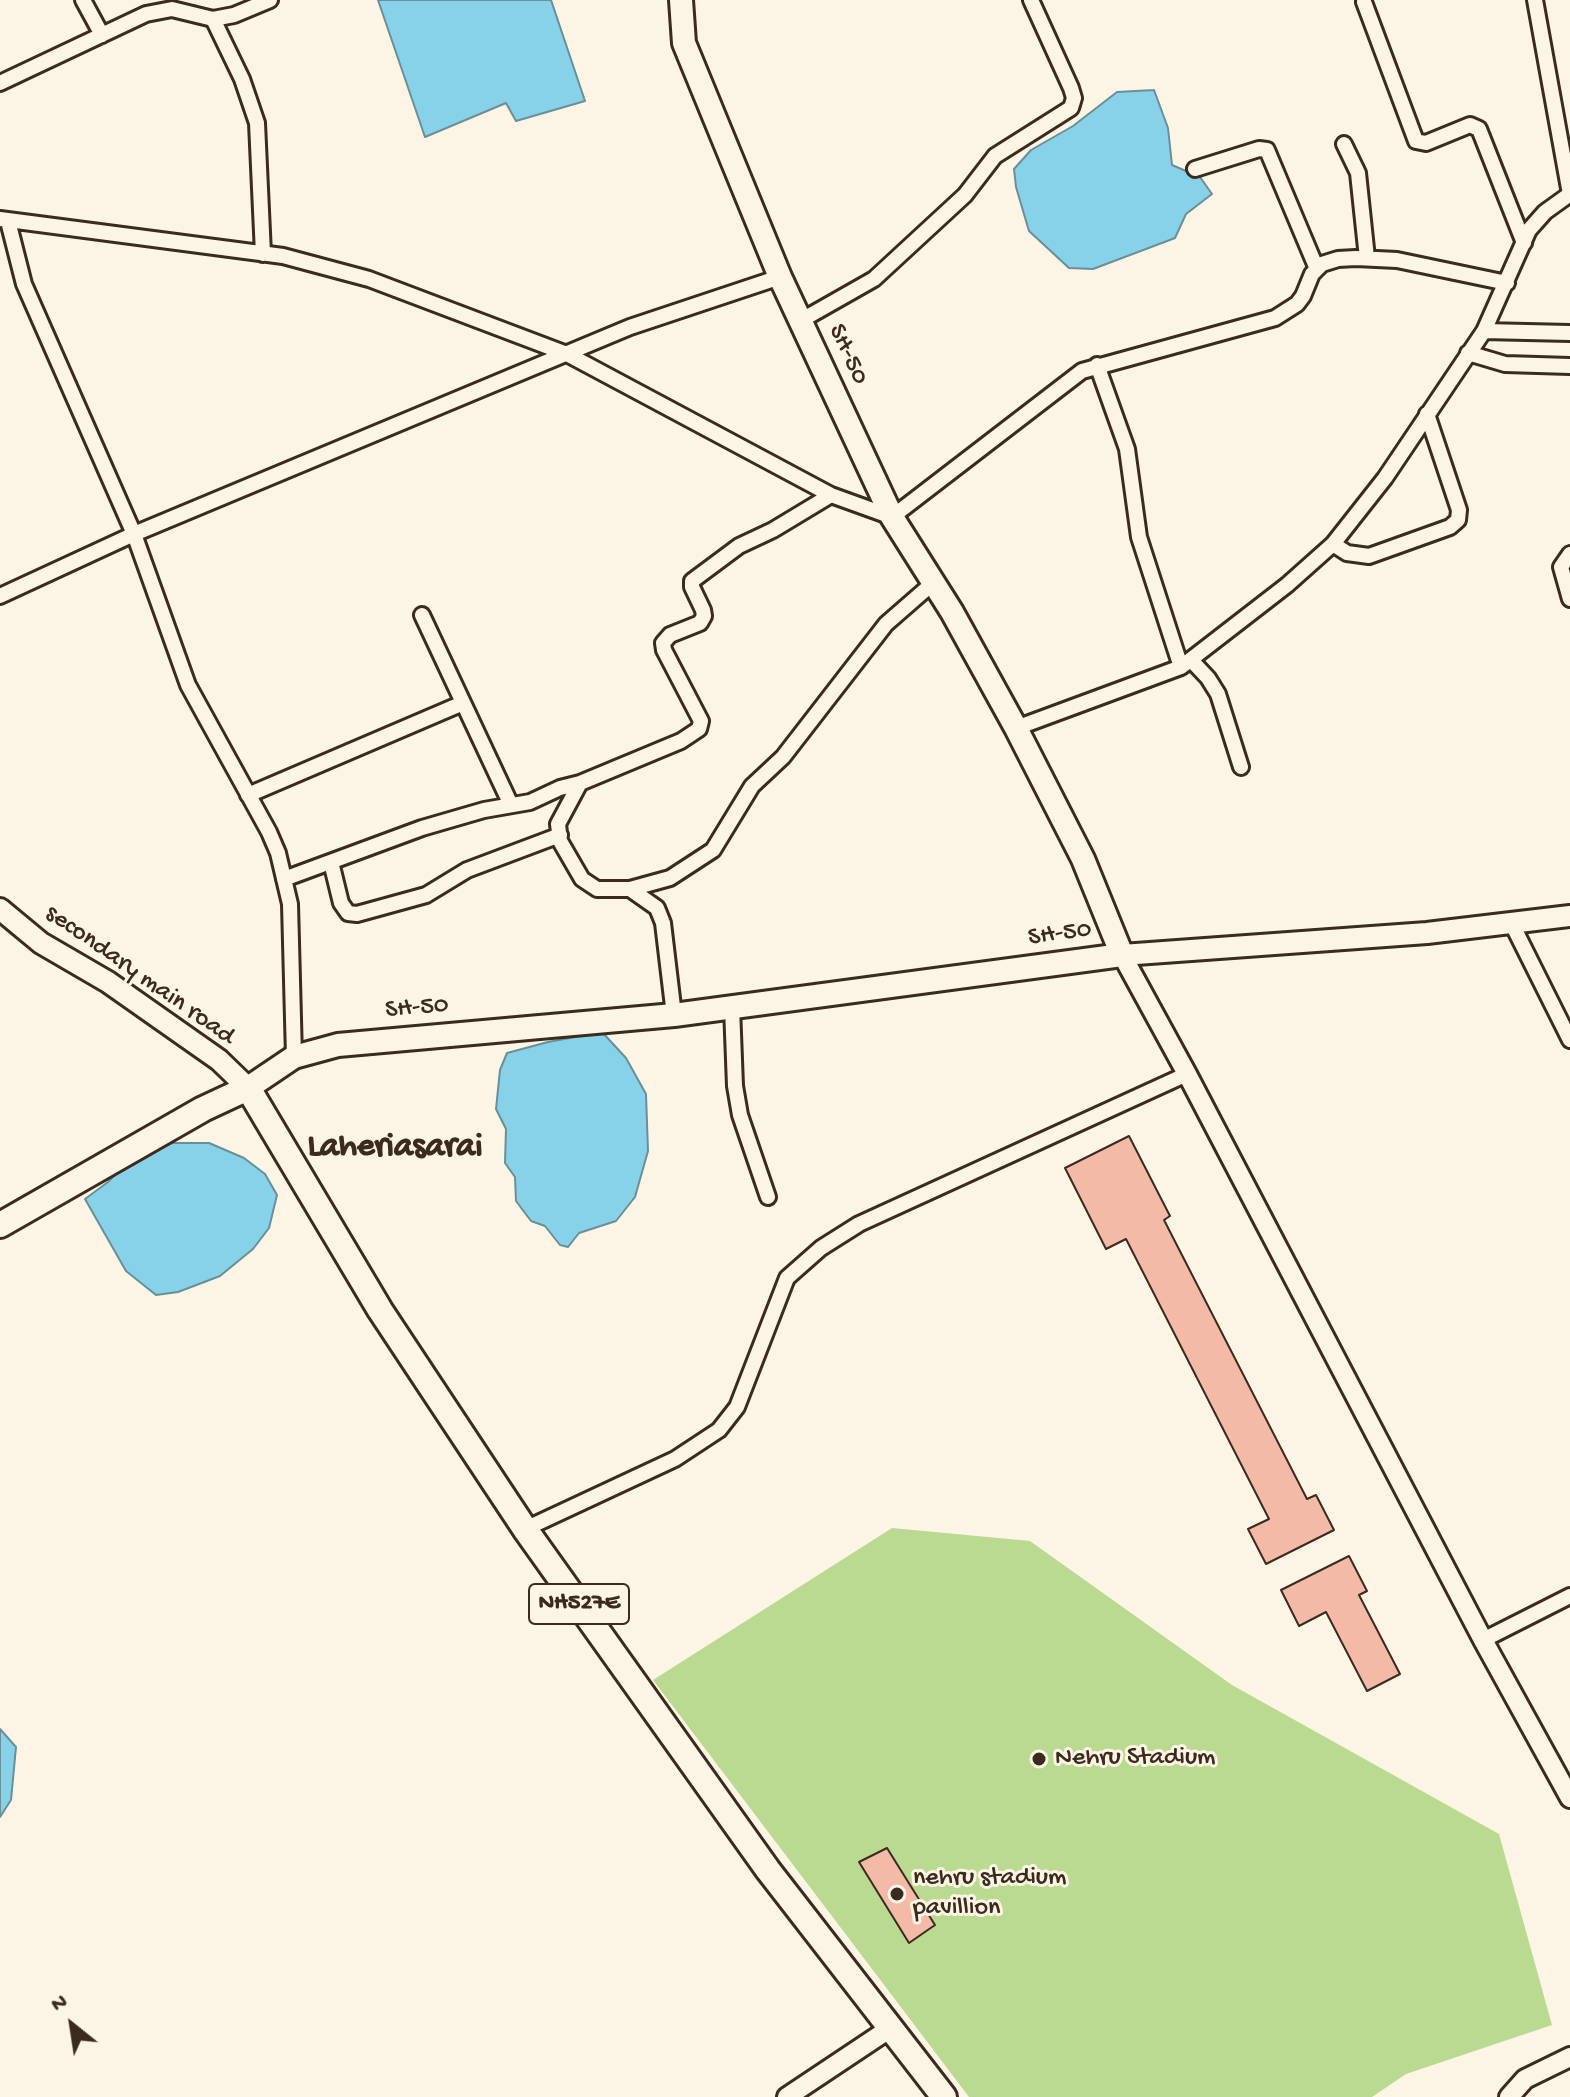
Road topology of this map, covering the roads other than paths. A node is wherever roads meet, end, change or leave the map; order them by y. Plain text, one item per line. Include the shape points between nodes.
1 (83, 0) edge
2 (270, 0) edge
3 (681, 0) edge
4 (1031, 0) edge
5 (1535, 0) edge
6 (1364, 2) dead end
7 (213, 19) junction
8 (102, 35) junction
9 (0, 83) edge
10 (1344, 144) dead end
11 (1195, 169) dead end
12 (1570, 194) edge
13 (4, 220) edge
14 (1524, 243) junction
15 (263, 254) junction
16 (1367, 258) junction
17 (1317, 269) junction
18 (780, 277) junction
19 (1507, 283) junction
20 (800, 321) junction
21 (1484, 331) junction
22 (1570, 333) edge
23 (1468, 353) junction
24 (567, 354) junction
25 (1097, 365) junction
26 (1570, 366) edge
27 (1427, 414) junction
28 (831, 495) junction
29 (892, 517) junction
30 (134, 534) junction
31 (1333, 544) junction
32 (1570, 554) edge
33 (933, 583) junction
34 (0, 596) edge
35 (1570, 599) edge
36 (422, 615) dead end
37 (1186, 664) junction
38 (463, 703) junction
39 (1016, 728) junction
40 (1241, 767) dead end
41 (580, 783) junction
42 (248, 795) junction
43 (511, 805) junction
44 (560, 835) junction
45 (331, 862) junction
46 (284, 879) junction
47 (630, 889) junction
48 (0, 909) edge
49 (1570, 916) edge
50 (1511, 922) junction
51 (1122, 955) junction
52 (732, 1007) junction
53 (674, 1015) junction
54 (1570, 1040) edge
55 (294, 1057) junction
56 (1187, 1074) junction
57 (248, 1088) junction
58 (768, 1197) dead end
59 (0, 1225) edge
60 (525, 1529) junction
61 (1570, 1596) edge
62 (1483, 1640) junction
63 (1570, 1798) edge
64 (892, 2027) junction
65 (1570, 2057) edge
66 (787, 2097) edge
67 (944, 2097) edge
68 (1509, 2097) edge

1 - 8 street
2 - 7 street
3 - 18 main road, SH-50 via 684,43
4 - 20 street via 1071,88 1071,108 995,156 965,195 874,279
5 - 12 street
6 - 14 street via 1416,141 1426,143 1470,125 1479,129
7 - 8 street via 157,10
7 - 15 street via 257,123
8 - 9 street
10 - 16 street via 1358,173
11 - 17 street via 1267,150
12 - 14 street via 1545,212
13 - 15 street
13 - 30 street via 24,284
14 - 19 street
15 - 24 street via 369,279
16 - 17 street via 1338,259
16 - 19 street
17 - 25 street via 1297,304 1275,318
18 - 20 main road, SH-50
18 - 24 street
19 - 21 street
20 - 29 main road, SH-50
21 - 22 street
21 - 23 street
23 - 26 street via 1505,364
23 - 27 street
24 - 28 street
24 - 30 street
25 - 29 street via 1063,384
25 - 37 street via 1127,449 1139,537
27 - 31 street
27 - 31 street via 1458,520 1369,556 1347,553
28 - 29 street
28 - 41 street via 739,546 692,581 704,616 663,643 701,721 699,729
29 - 33 main road, SH-50
30 - 34 street
30 - 42 street via 188,685
31 - 37 street
32 - 35 street via 1561,567
33 - 39 main road, SH-50
33 - 47 street via 886,624 783,757 752,786 713,850 670,878
36 - 38 street
37 - 39 street
37 - 40 street via 1208,678 1218,694
38 - 42 street
38 - 43 street
39 - 51 main road, SH-50 via 1083,859
41 - 43 street
41 - 44 street via 558,824
42 - 46 street via 269,832
43 - 45 street via 422,828
44 - 45 street via 467,870 426,895 357,914 348,913 341,903
44 - 47 street via 582,879 597,889
45 - 46 street
46 - 55 street via 290,904
47 - 53 street via 657,908 663,923
48 - 57 main road, secondary main road via 41,943 108,982 219,1060
49 - 50 main road
50 - 51 main road
50 - 54 street
51 - 52 main road, SH-50
51 - 56 street
52 - 53 main road, SH-50
52 - 58 street via 740,1115
53 - 55 main road, SH-50 via 379,1040
55 - 57 main road, SH-50
56 - 60 street via 859,1224 821,1248 787,1278 737,1407 719,1430 675,1459
56 - 62 street
57 - 59 highway, SH-50
57 - 60 highway, NH527E via 380,1310
60 - 64 highway, NH527E via 768,1870
61 - 62 street
62 - 63 street
64 - 66 street
64 - 67 highway, NH527E
65 - 68 street via 1525,2079

